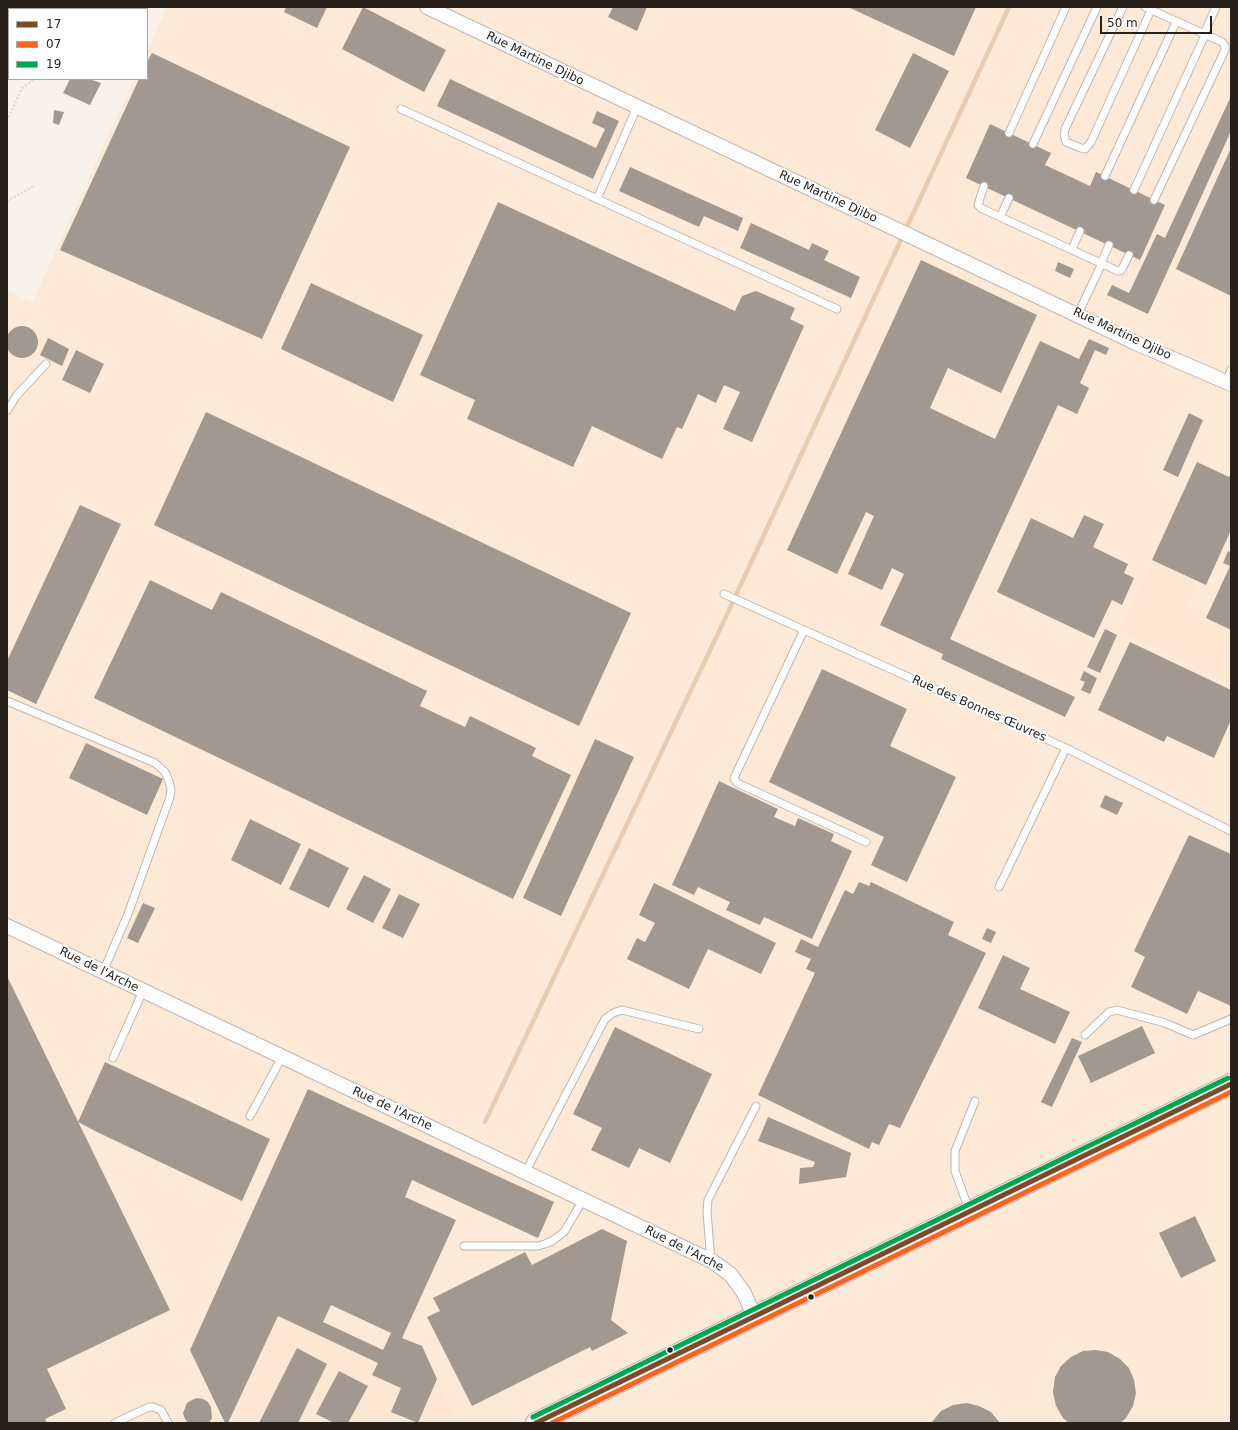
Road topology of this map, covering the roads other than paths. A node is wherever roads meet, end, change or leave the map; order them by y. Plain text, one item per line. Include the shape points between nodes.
1 (427, 7) edge
2 (1066, 7) edge
3 (1097, 7) edge
4 (1123, 7) edge
5 (1216, 7) edge
6 (1148, 8) edge
7 (1176, 22) junction
8 (1205, 35) junction
9 (637, 107) junction
10 (401, 109) dead end
11 (1009, 133) dead end
12 (1033, 144) dead end
13 (1105, 176) dead end
14 (984, 186) dead end
15 (1134, 190) dead end
16 (1009, 198) dead end
17 (597, 199) junction
18 (1154, 200) dead end
19 (1000, 217) junction
20 (1080, 232) dead end
21 (1109, 245) dead end
22 (1072, 249) junction
23 (1129, 255) dead end
24 (1102, 263) junction
25 (837, 309) dead end
26 (1078, 314) junction
27 (46, 364) dead end
28 (1229, 378) edge
29 (7, 411) edge
30 (724, 594) dead end
31 (804, 630) junction
32 (7, 701) edge
33 (1066, 748) junction
34 (1231, 831) edge
35 (866, 842) dead end
36 (999, 887) dead end
37 (7, 926) edge
38 (103, 972) junction
39 (143, 991) junction
40 (1231, 1019) edge
41 (699, 1029) dead end
42 (1085, 1035) dead end
43 (282, 1057) junction
44 (113, 1058) dead end
45 (1231, 1084) edge
46 (975, 1101) dead end
47 (756, 1106) dead end
48 (250, 1116) dead end
49 (525, 1173) junction
50 (583, 1200) junction
51 (970, 1212) junction
52 (464, 1246) dead end
53 (712, 1261) junction
54 (754, 1316) junction
55 (115, 1423) edge
56 (168, 1423) edge
57 (536, 1423) edge

1 - 9 street, Rue Martine Djibo
2 - 11 lane
3 - 12 lane
4 - 6 lane via 1065,129 1066,142 1081,148 1085,149 1091,142
5 - 8 lane
6 - 7 lane
7 - 8 lane
7 - 13 lane
8 - 15 lane
8 - 18 lane via 1222,42 1225,50
9 - 17 lane
9 - 26 street, Rue Martine Djibo
10 - 17 lane
14 - 19 lane via 978,205
16 - 19 lane
17 - 25 lane
19 - 22 lane
20 - 22 lane
21 - 24 lane
22 - 24 lane
23 - 24 lane via 1120,271
24 - 26 lane
26 - 28 street, Rue Martine Djibo via 1136,343
27 - 29 lane via 17,394
30 - 31 lane, Rue des Bonnes Œuvres
31 - 33 lane, Rue des Bonnes Œuvres
31 - 35 lane via 734,778 737,783
32 - 38 lane via 155,763 165,772 169,781 170,797 128,914
33 - 34 lane, Rue des Bonnes Œuvres
33 - 36 lane
37 - 38 street, Rue de l'Arche
38 - 39 street, Rue de l'Arche
39 - 43 street, Rue de l'Arche
39 - 44 lane
40 - 42 lane via 1193,1035 1165,1023 1113,1011
41 - 49 lane via 622,1010 605,1019
43 - 48 lane
43 - 49 street, Rue de l'Arche
45 - 51 main road
46 - 51 lane via 955,1151 955,1171
47 - 53 lane via 708,1200
49 - 50 street, Rue de l'Arche
50 - 52 lane via 564,1232 552,1242 538,1246
50 - 53 street, Rue de l'Arche
51 - 54 main road
53 - 54 street, Rue de l'Arche via 731,1275 744,1293
54 - 57 main road
55 - 56 lane via 153,1407 161,1410

